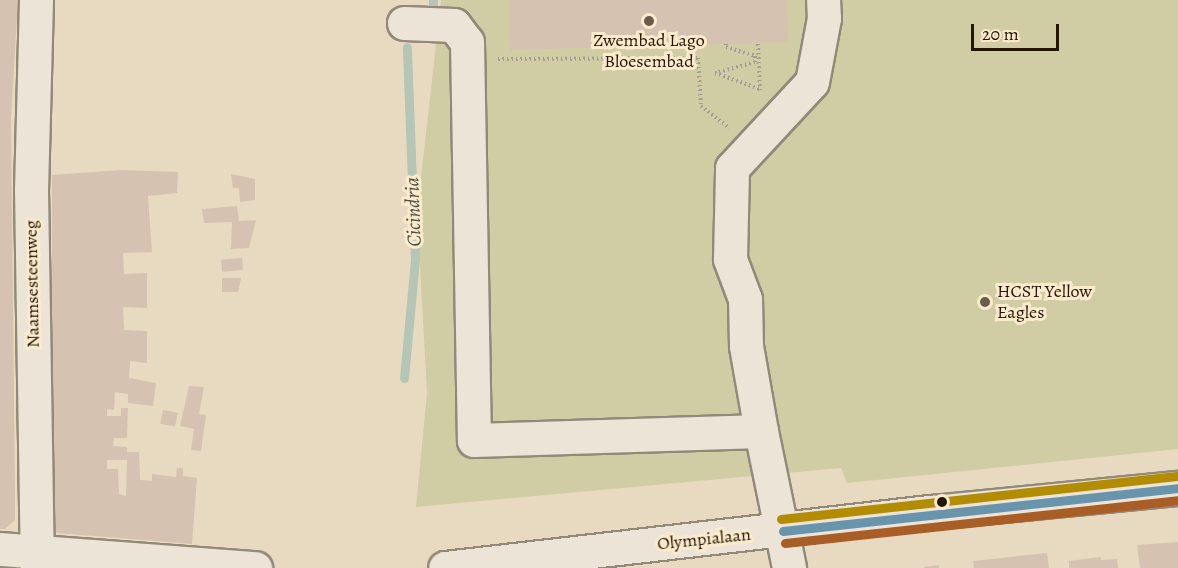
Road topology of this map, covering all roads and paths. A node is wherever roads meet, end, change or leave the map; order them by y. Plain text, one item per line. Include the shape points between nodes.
1 (36, 0) edge
2 (823, 0) edge
3 (404, 23) dead end
4 (726, 44) dead end
5 (759, 44) dead end
6 (467, 59) junction
7 (760, 89) junction
8 (752, 146) junction
9 (761, 431) junction
10 (1178, 488) edge
11 (783, 531) junction
12 (0, 549) edge
13 (38, 560) edge
14 (255, 568) edge
15 (445, 568) edge
16 (789, 568) edge

1 - 13 street, Naamsesteenweg via 30,189
2 - 8 street via 824,18 812,82
3 - 6 street via 454,25 467,42
4 - 7 path via 754,56 755,62 716,74
5 - 7 path
6 - 8 path via 698,58 701,106
6 - 9 street via 474,440
7 - 8 path
8 - 9 street via 732,168 730,259 745,299 746,346
9 - 11 street
10 - 11 street, Olympialaan
11 - 15 street, Olympialaan
11 - 16 street
12 - 13 street
13 - 14 street

